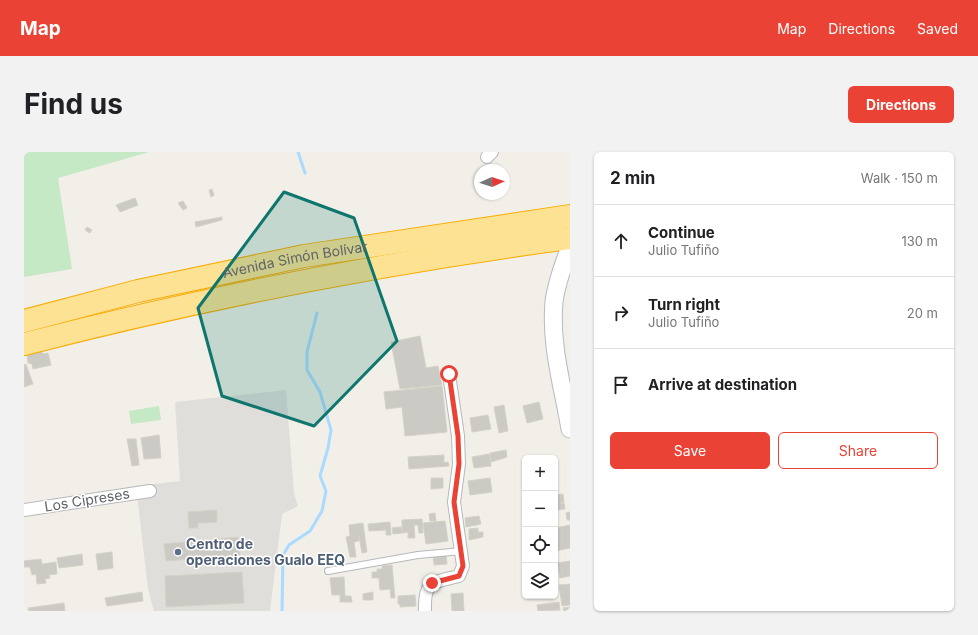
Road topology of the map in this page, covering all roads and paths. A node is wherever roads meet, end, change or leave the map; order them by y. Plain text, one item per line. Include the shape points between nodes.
1 (570, 216) edge
2 (570, 238) edge
3 (570, 246) edge
4 (24, 321) edge
5 (24, 344) edge
6 (449, 374) dead end
7 (569, 411) edge
8 (570, 429) edge
9 (150, 491) dead end
10 (24, 510) edge
11 (462, 551) junction
12 (328, 571) dead end
13 (425, 611) edge

1 - 4 highway, Avenida Simón Bolívar via 304,256 138,291
2 - 5 highway, Avenida Simón Bolívar via 298,282 140,314
3 - 7 street via 554,301 557,363
6 - 11 street via 458,436 459,464 454,502
7 - 8 street
9 - 10 street, Los Cipreses
11 - 12 lane via 418,555
11 - 13 street via 463,566 459,576 432,583 427,588 424,596

